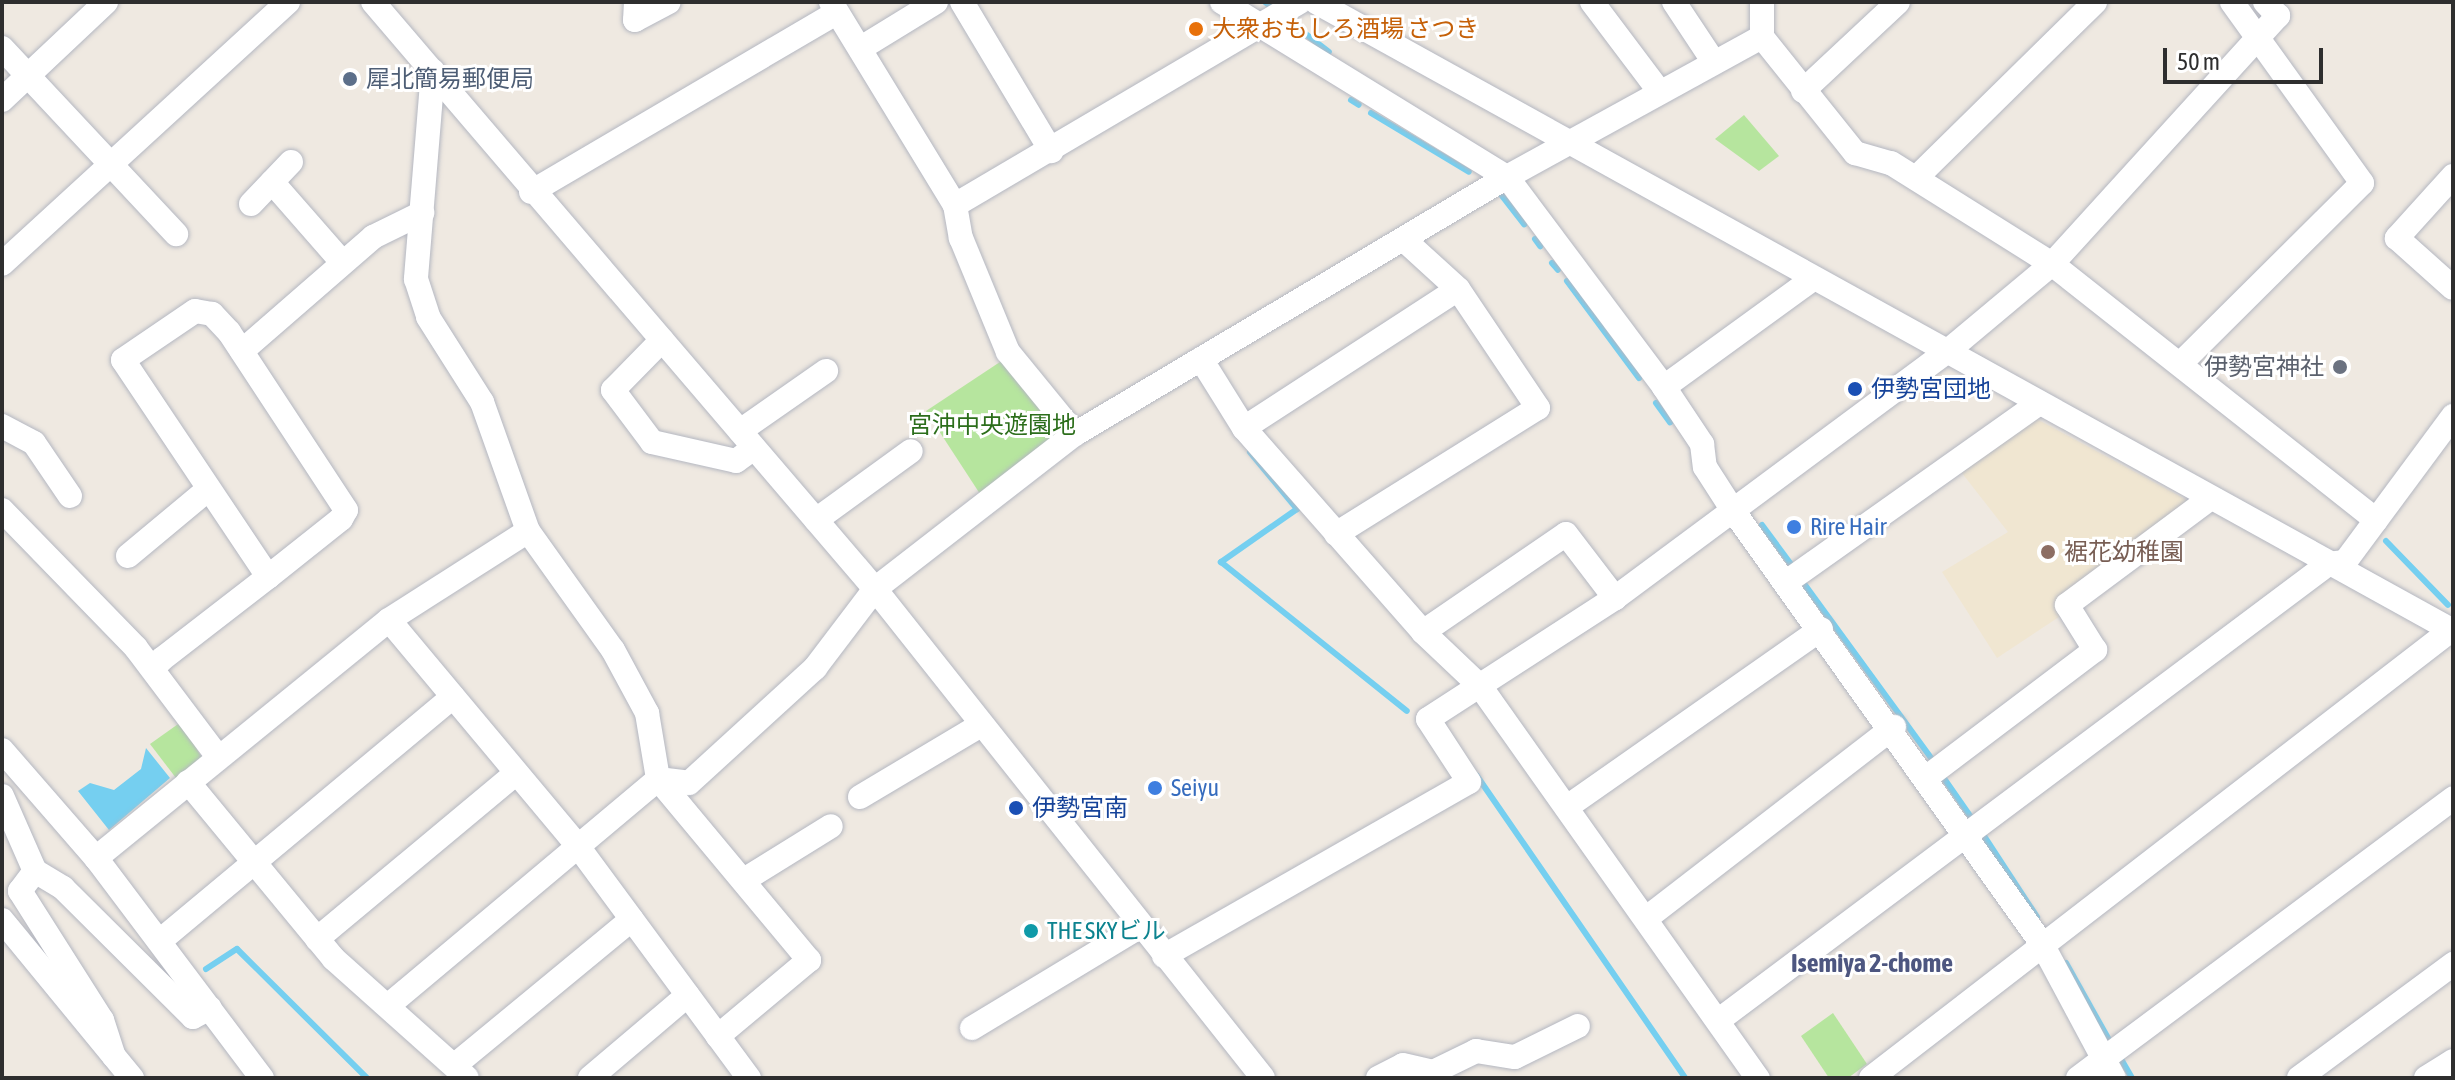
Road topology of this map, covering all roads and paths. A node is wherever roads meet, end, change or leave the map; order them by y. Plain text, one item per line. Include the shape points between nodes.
1 (106, 2) edge
2 (288, 2) edge
3 (373, 2) edge
4 (636, 2) edge
5 (669, 2) edge
6 (936, 2) edge
7 (962, 2) edge
8 (1222, 2) edge
9 (1300, 2) edge
10 (1316, 2) edge
11 (1592, 2) edge
12 (1674, 2) edge
13 (1762, 2) edge
14 (1898, 2) edge
15 (2095, 2) edge
16 (2232, 2) edge
17 (2265, 2) edge
18 (833, 8) edge
19 (1262, 23) junction
20 (1762, 37) junction
21 (2260, 37) junction
22 (2, 48) edge
23 (861, 48) junction
24 (1713, 61) junction
25 (433, 71) junction
26 (27, 77) junction
27 (1659, 91) junction
28 (1803, 91) junction
29 (2, 100) edge
30 (1568, 142) junction
31 (1051, 151) junction
32 (110, 161) junction
33 (291, 162) dead end
34 (2453, 176) edge
35 (1507, 177) junction
36 (1916, 178) junction
37 (272, 182) junction
38 (531, 192) junction
39 (251, 204) dead end
40 (955, 205) junction
41 (422, 213) junction
42 (176, 234) dead end
43 (1403, 239) junction
44 (342, 262) junction
45 (2, 264) edge
46 (2052, 264) junction
47 (1810, 281) junction
48 (2453, 288) edge
49 (1458, 289) junction
50 (662, 340) junction
51 (1949, 350) junction
52 (242, 351) junction
53 (1201, 359) junction
54 (2181, 363) junction
55 (826, 371) dead end
56 (1664, 387) junction
57 (2038, 404) junction
58 (2453, 416) edge
59 (2, 426) edge
60 (1244, 428) junction
61 (1075, 434) junction
62 (747, 439) junction
63 (911, 451) dead end
64 (206, 491) junction
65 (70, 496) dead end
66 (2209, 499) junction
67 (1732, 509) junction
68 (2, 510) edge
69 (816, 520) junction
70 (2376, 520) junction
71 (528, 531) junction
72 (1336, 534) junction
73 (128, 556) dead end
74 (2328, 564) junction
75 (268, 577) junction
76 (1785, 583) junction
77 (875, 589) junction
78 (1615, 598) junction
79 (389, 620) junction
80 (1821, 629) junction
81 (2453, 631) edge
82 (1423, 632) junction
83 (153, 669) junction
84 (1480, 686) junction
85 (453, 697) junction
86 (979, 726) junction
87 (1894, 727) junction
88 (2, 750) edge
89 (218, 757) junction
90 (516, 773) junction
91 (1927, 777) junction
92 (658, 779) junction
93 (188, 782) junction
94 (2, 796) edge
95 (860, 797) dead end
96 (2453, 798) edge
97 (1567, 807) junction
98 (831, 826) dead end
99 (1968, 837) junction
100 (577, 845) junction
101 (96, 858) junction
102 (251, 862) junction
103 (35, 871) junction
104 (744, 880) junction
105 (1648, 917) junction
106 (632, 919) junction
107 (2, 920) edge
108 (1138, 928) junction
109 (317, 939) junction
110 (161, 940) junction
111 (2042, 944) junction
112 (1164, 956) junction
113 (2453, 964) edge
114 (688, 995) junction
115 (389, 1005) junction
116 (210, 1008) junction
117 (1719, 1020) junction
118 (1578, 1026) dead end
119 (972, 1028) dead end
120 (718, 1036) junction
121 (114, 1056) junction
122 (2453, 1061) edge
123 (2109, 1068) edge
124 (461, 1071) edge
125 (132, 1078) edge
126 (262, 1078) edge
127 (590, 1078) edge
128 (749, 1078) edge
129 (1263, 1078) edge
130 (1378, 1078) edge
131 (1758, 1078) edge
132 (1871, 1078) edge
133 (2078, 1078) edge
134 (2299, 1078) edge
135 (2426, 1078) edge

1 - 26 street
2 - 32 street
3 - 25 street
4 - 5 street via 635,20
6 - 23 street
7 - 31 street
8 - 19 street
9 - 19 street
10 - 30 street
11 - 27 street
12 - 24 street
13 - 20 street
14 - 28 street
15 - 36 street
16 - 21 street
17 - 21 street via 2278,16
18 - 23 street
18 - 38 street
19 - 31 street
19 - 35 street
20 - 24 street
20 - 28 street
21 - 46 street
21 - 54 street via 2362,183
22 - 26 street
23 - 40 street
24 - 27 street
25 - 38 street
25 - 41 street
26 - 29 street
26 - 32 street
27 - 30 street
28 - 36 street via 1855,153
30 - 35 street
30 - 47 street
31 - 40 street
32 - 42 street
32 - 45 street
33 - 37 street
34 - 48 street via 2397,238
35 - 43 street
35 - 56 street
36 - 46 street
37 - 39 street
37 - 44 street
38 - 50 street
40 - 61 street via 961,238 1008,352
41 - 44 street via 373,237
41 - 71 street via 416,279 428,317 482,402
43 - 49 street
43 - 53 street
44 - 52 street
46 - 51 street
46 - 54 street
47 - 51 street
47 - 56 street
49 - 60 street
49 - 72 street via 1538,408
50 - 62 street
50 - 62 street via 613,390 652,442 736,461
51 - 57 street
51 - 67 street
52 - 64 street via 212,314 195,311 123,360
52 - 75 street via 346,510
53 - 60 street
53 - 61 street
54 - 70 street
55 - 62 street
56 - 67 street via 1702,444 1705,467
57 - 66 street
57 - 76 street
58 - 70 street
59 - 65 street via 34,443
60 - 72 street
61 - 77 street
62 - 69 street
63 - 69 street
64 - 73 street
64 - 75 street
66 - 74 street
66 - 91 street via 2067,605 2095,650
67 - 76 street
67 - 78 street
68 - 83 street
69 - 77 street
70 - 74 street via 2345,562
71 - 79 street
71 - 92 street via 613,650 647,713
72 - 82 street
74 - 81 street
74 - 99 street
75 - 83 street
76 - 80 street
77 - 86 street
77 - 92 street via 815,668 689,783
78 - 82 street via 1566,534
78 - 84 street
79 - 85 street
79 - 89 street
80 - 87 street
80 - 97 street
81 - 111 street
82 - 84 street
83 - 89 street
84 - 97 street
84 - 112 street via 1428,719 1469,782
85 - 90 street
85 - 102 street
86 - 95 street
86 - 108 street
87 - 91 street
87 - 105 street
88 - 101 street
89 - 93 street
90 - 100 street
90 - 109 street
91 - 99 street
92 - 100 street
92 - 104 street
93 - 101 street
93 - 102 street
94 - 103 street
96 - 123 street
97 - 105 street
98 - 104 street
99 - 111 street
99 - 117 street
100 - 106 street
100 - 115 street
101 - 110 street
102 - 109 street
102 - 110 street
103 - 116 street via 63,888 193,1017
103 - 121 street via 20,891 102,1020
104 - 120 street via 809,960
105 - 117 street
106 - 114 street
106 - 124 street
107 - 121 street
108 - 112 street
108 - 119 street
109 - 115 street
110 - 116 street
111 - 123 street
111 - 132 street
112 - 129 street
113 - 134 street
114 - 120 street
114 - 127 street
115 - 124 street
116 - 126 street
117 - 131 street
118 - 130 street via 1515,1057 1476,1051 1433,1072 1403,1065
120 - 128 street
121 - 125 street
122 - 135 street
123 - 133 street

